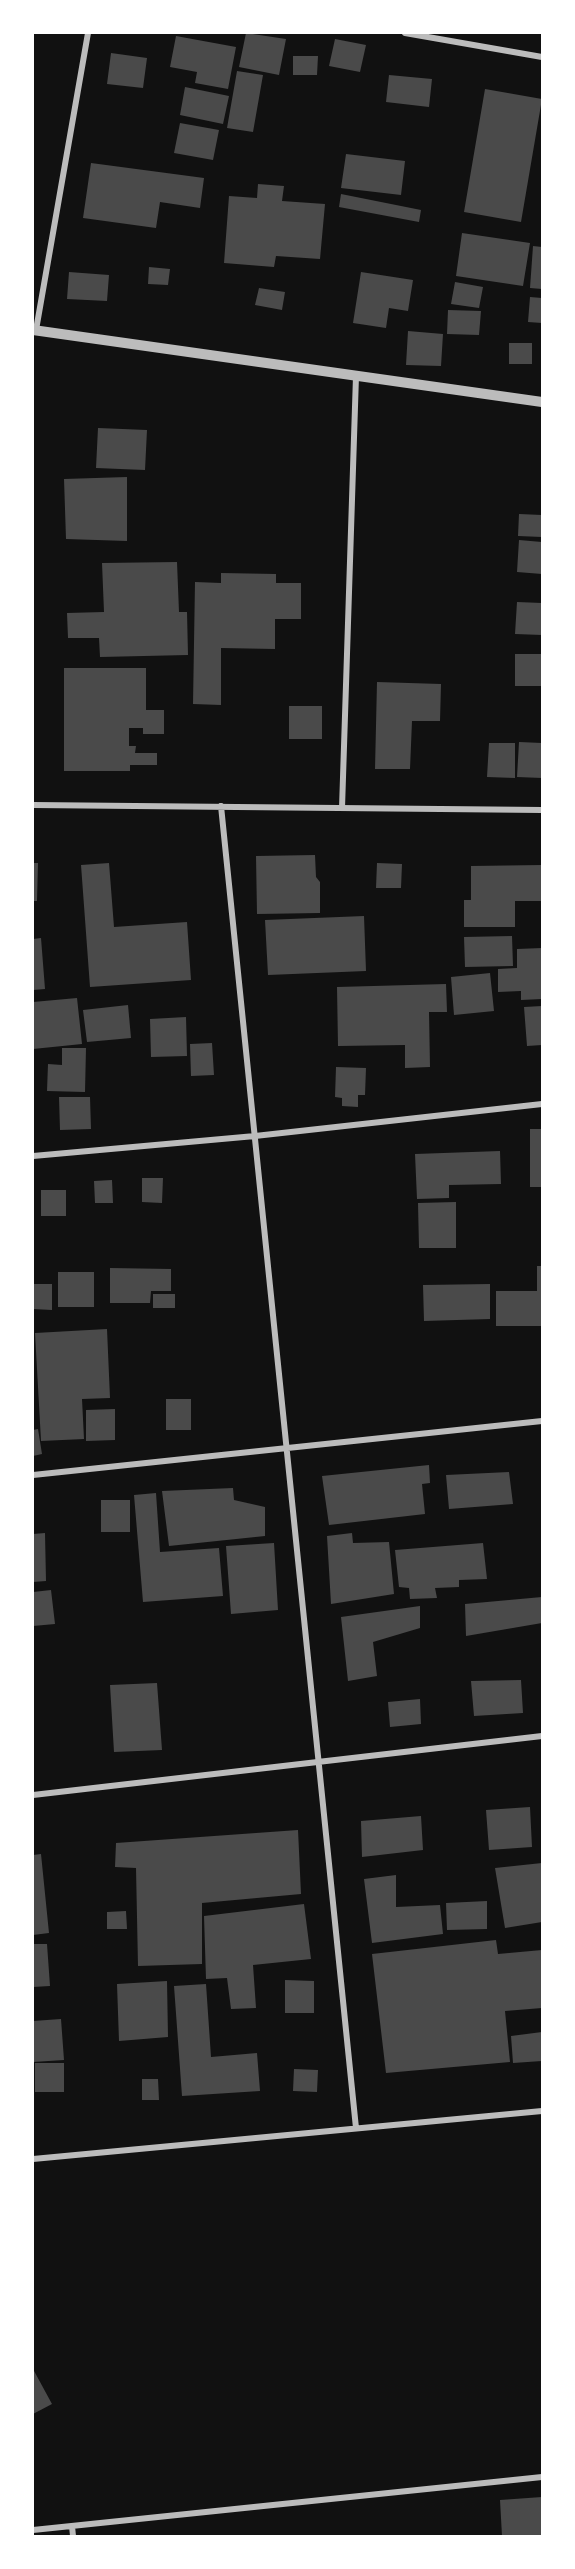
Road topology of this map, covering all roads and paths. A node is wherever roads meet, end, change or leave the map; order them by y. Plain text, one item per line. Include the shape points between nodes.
1 (88, 33) edge
2 (405, 33) edge
3 (542, 57) edge
4 (34, 330) edge
5 (356, 376) junction
6 (542, 402) edge
7 (33, 805) edge
8 (221, 806) junction
9 (342, 808) junction
10 (542, 810) edge
11 (542, 1104) edge
12 (255, 1136) junction
13 (33, 1156) edge
14 (542, 1421) edge
15 (286, 1447) junction
16 (33, 1474) edge
17 (542, 1736) edge
18 (318, 1760) junction
19 (33, 1795) edge
20 (542, 2111) edge
21 (356, 2128) junction
22 (33, 2159) edge
23 (542, 2477) edge
24 (72, 2526) junction
25 (33, 2530) edge
26 (73, 2536) edge

1 - 4 street
2 - 3 street
4 - 5 street
5 - 6 street
5 - 9 street
7 - 8 street
8 - 9 street
8 - 12 street
9 - 10 street
11 - 12 street
12 - 13 street
12 - 15 street
14 - 15 street
15 - 16 street
15 - 18 street
17 - 18 street
18 - 19 street
18 - 21 street
20 - 21 street
21 - 22 street
23 - 24 street
24 - 25 street
24 - 26 street

